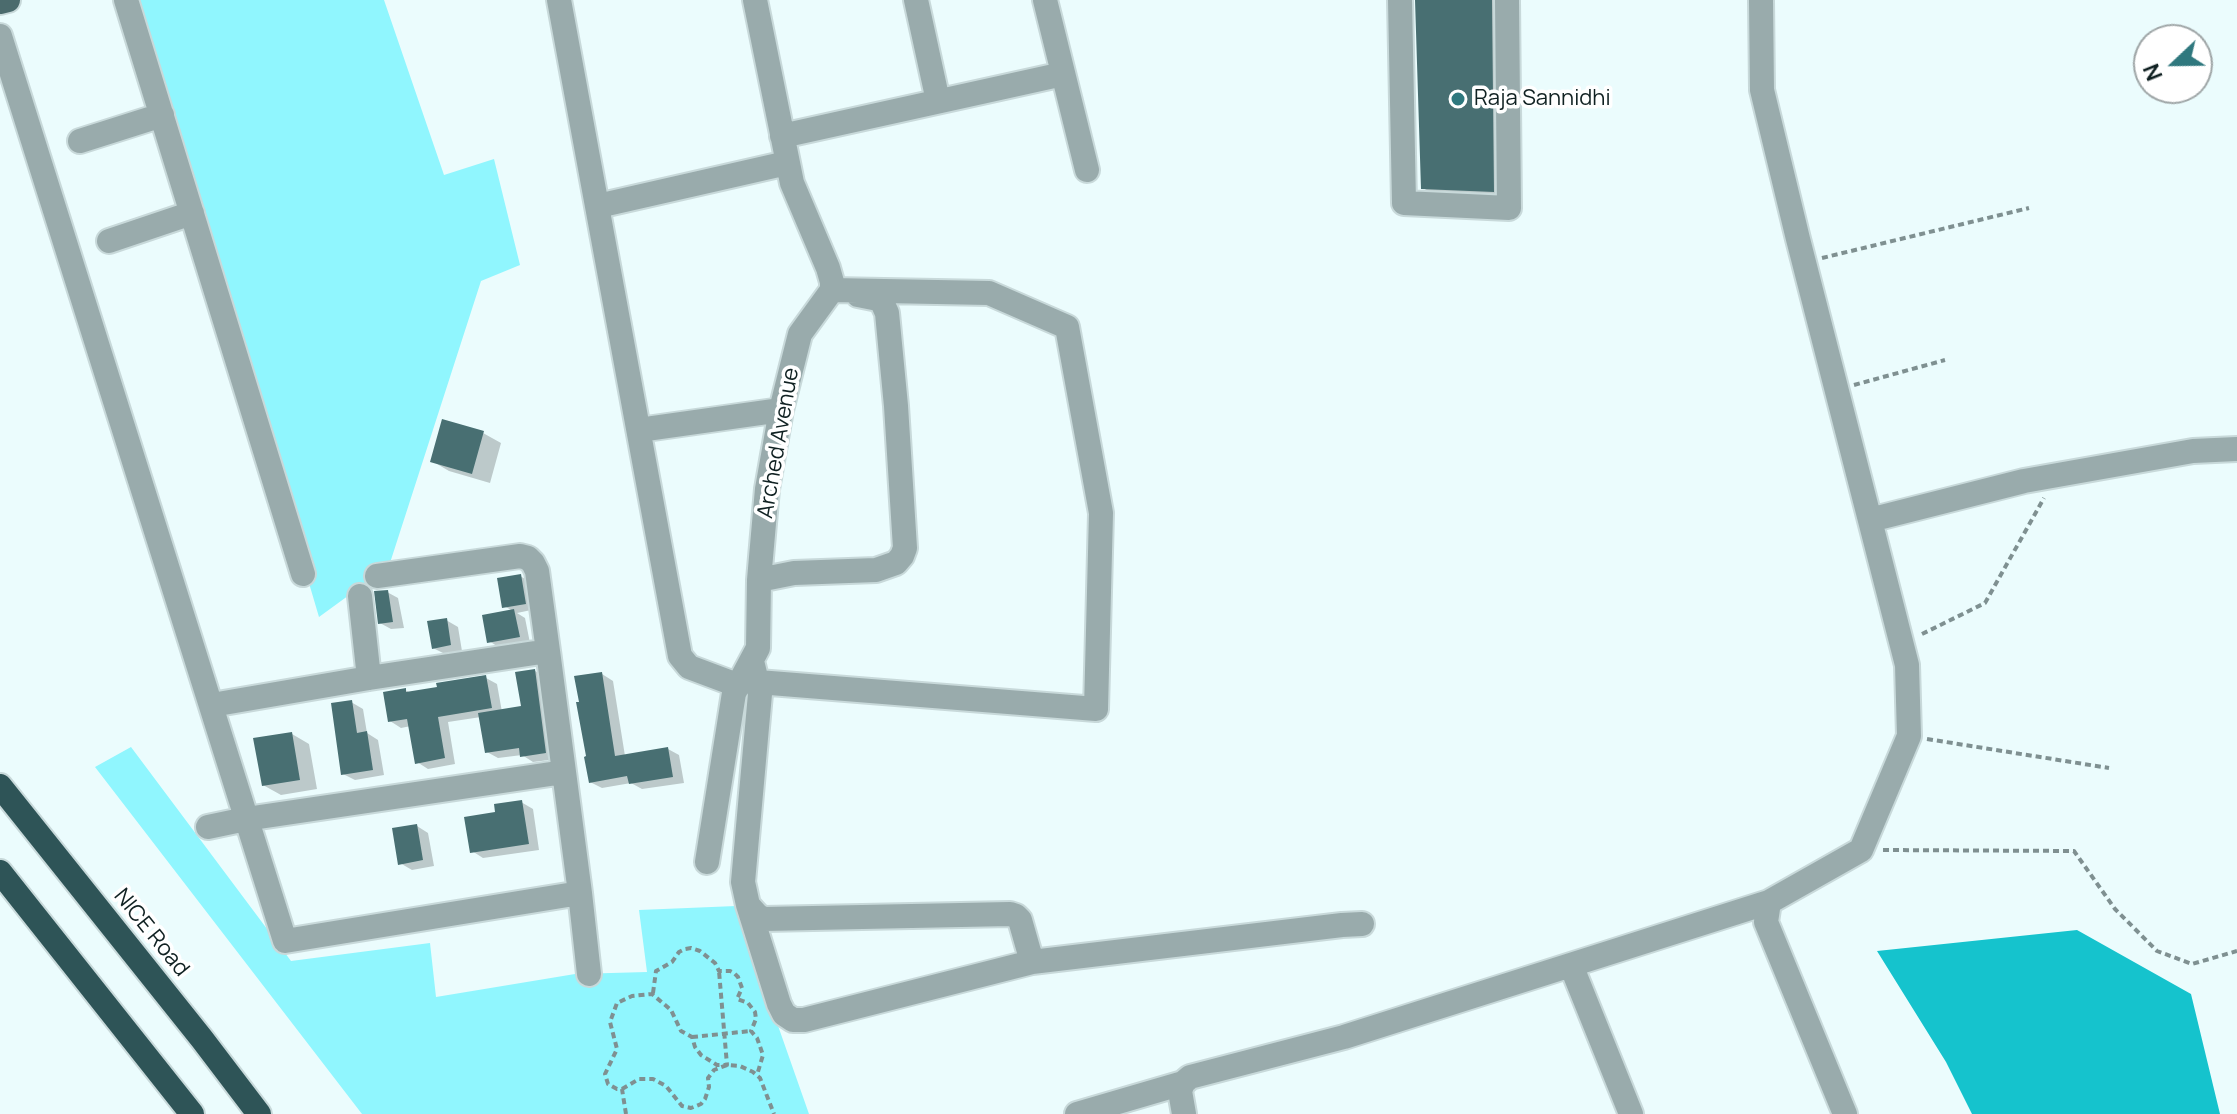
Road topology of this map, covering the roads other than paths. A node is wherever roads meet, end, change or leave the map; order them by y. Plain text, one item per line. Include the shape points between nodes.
1 (8, 0) edge
2 (126, 0) edge
3 (559, 0) edge
4 (755, 0) edge
5 (916, 0) edge
6 (1045, 0) edge
7 (1400, 0) edge
8 (1507, 0) edge
9 (1761, 0) edge
10 (0, 2) edge
11 (0, 36) edge
12 (1063, 74) junction
13 (938, 101) junction
14 (162, 115) junction
15 (782, 136) junction
16 (80, 141) dead end
17 (787, 163) junction
18 (1087, 170) dead end
19 (598, 206) junction
20 (192, 213) junction
21 (109, 241) dead end
22 (832, 290) junction
23 (781, 410) junction
24 (639, 430) junction
25 (2237, 449) edge
26 (1870, 520) junction
27 (303, 574) dead end
28 (377, 576) dead end
29 (759, 580) junction
30 (360, 596) dead end
31 (548, 651) junction
32 (749, 676) junction
33 (369, 678) junction
34 (212, 705) junction
35 (564, 772) junction
36 (0, 786) edge
37 (246, 819) junction
38 (208, 827) dead end
39 (707, 862) dead end
40 (0, 872) edge
41 (580, 893) junction
42 (1769, 902) junction
43 (748, 905) junction
44 (1362, 924) dead end
45 (1032, 962) junction
46 (1571, 965) junction
47 (589, 974) dead end
48 (1183, 1083) junction
49 (192, 1114) edge
50 (259, 1114) edge
51 (1077, 1114) edge
52 (1184, 1114) edge
53 (1631, 1114) edge
54 (1845, 1114) edge

1 - 10 main road
2 - 14 street
3 - 19 street
4 - 15 street
5 - 13 street
6 - 12 street
7 - 8 street via 1404,203 1509,208
9 - 26 street via 1762,90
11 - 34 street
12 - 13 street
12 - 18 street
13 - 15 street
14 - 16 street
14 - 20 street
15 - 17 street
17 - 19 street
17 - 22 street
19 - 24 street
20 - 21 street
20 - 27 street
22 - 23 street, Arched Avenue via 800,334
22 - 29 street via 878,299 887,313 905,548 896,563 876,570
22 - 32 street via 989,293 1067,327 1101,513 1096,709
23 - 24 street
23 - 29 street, Arched Avenue
24 - 32 street via 680,656 689,667
25 - 26 street via 2193,451 2024,481
26 - 42 street via 1907,665 1909,736 1861,850
28 - 31 street via 528,558 537,571
29 - 32 street, Arched Avenue via 758,648
30 - 33 street
31 - 33 street
31 - 35 street
32 - 39 street via 734,693
32 - 43 street, Arched Avenue via 760,694 743,882
33 - 34 street
34 - 37 street
35 - 37 street
35 - 41 street
36 - 50 highway, NICE Road
37 - 38 street
37 - 41 street via 285,941
40 - 49 highway
41 - 47 street
42 - 46 street
42 - 54 street via 1766,922
43 - 45 street via 764,919 1010,914 1020,920
43 - 45 street, Arched Avenue via 779,1004 793,1020
44 - 45 street
46 - 48 street
46 - 53 street
48 - 51 street
48 - 52 street

